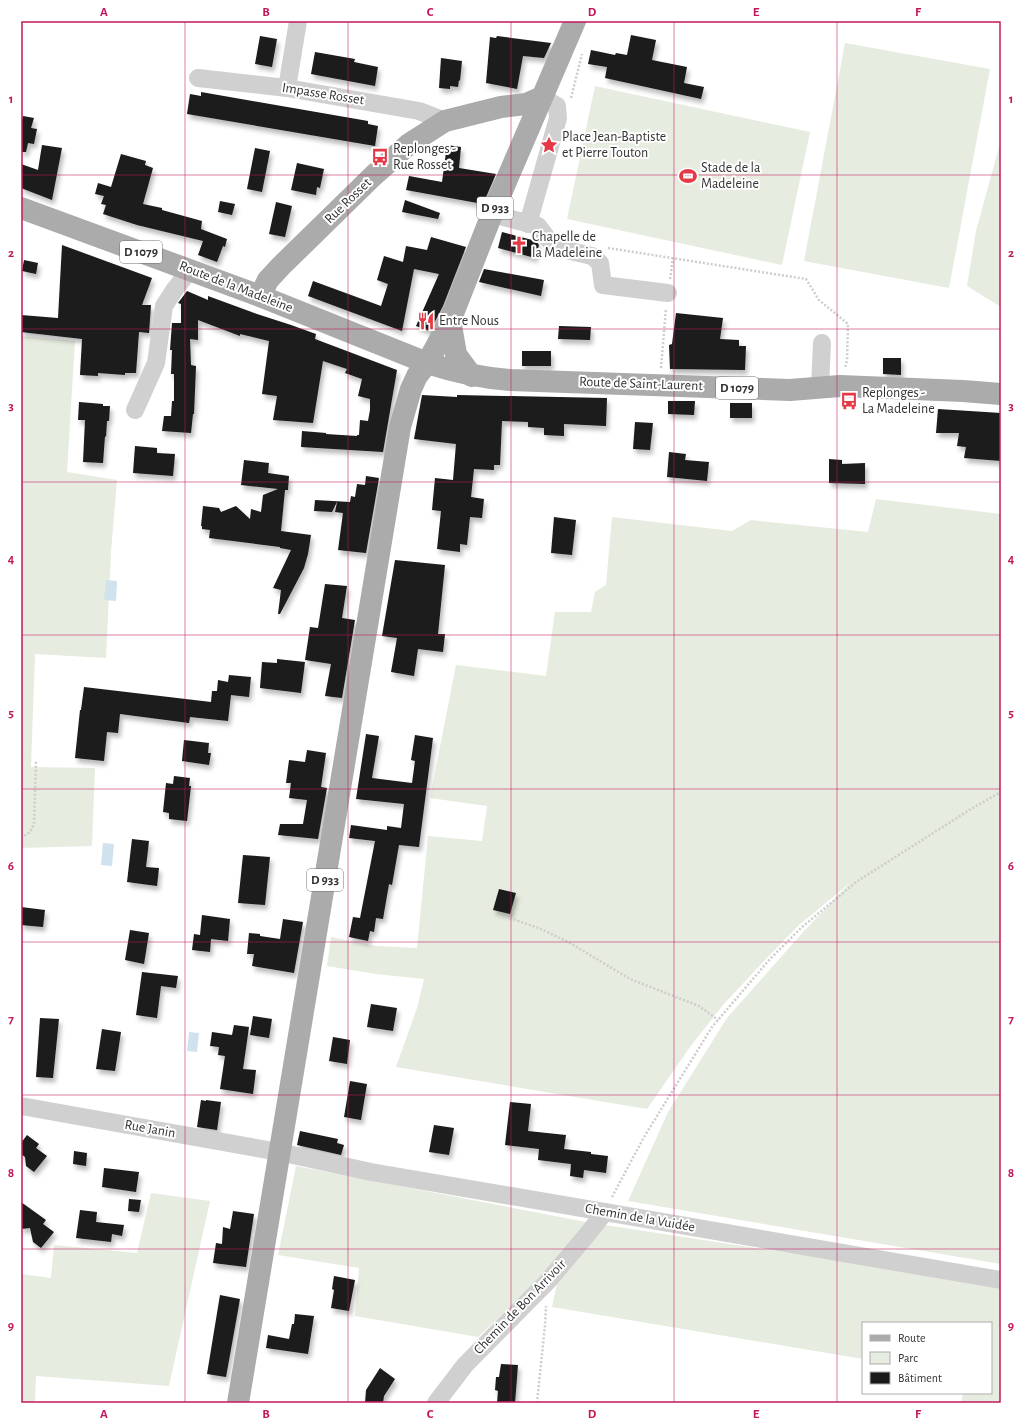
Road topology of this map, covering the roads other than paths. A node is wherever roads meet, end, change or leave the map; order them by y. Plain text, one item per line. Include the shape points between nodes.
1 (298, 21) edge
2 (575, 21) edge
3 (198, 78) dead end
4 (287, 88) junction
5 (542, 97) junction
6 (445, 121) junction
7 (21, 208) edge
8 (492, 214) junction
9 (528, 224) junction
10 (190, 270) junction
11 (668, 293) road end
12 (260, 296) junction
13 (450, 320) junction
14 (822, 343) dead end
15 (427, 363) junction
16 (472, 376) junction
17 (830, 386) junction
18 (1001, 394) edge
19 (135, 410) dead end
20 (21, 1106) edge
21 (279, 1152) junction
22 (605, 1212) junction
23 (1001, 1280) edge
24 (450, 1394) edge
25 (238, 1403) edge
26 (436, 1403) edge

1 - 4 street
2 - 5 main road, D 933
3 - 4 street, Impasse Rosset
4 - 6 street, Impasse Rosset via 419,110
5 - 6 main road, Rue Rosset via 526,104 501,107
5 - 8 main road, D 933
5 - 9 street via 557,106 558,118
6 - 12 main road, Rue Rosset via 409,144 373,176 281,266 268,280
7 - 10 main road, Route de la Madeleine / D 1079
8 - 9 street
8 - 13 main road, D 933
9 - 11 street via 538,226 557,248 592,256 600,263 603,285
10 - 12 main road, Route de la Madeleine / D 1079
10 - 19 street via 164,306 156,362
12 - 15 main road, Route de la Madeleine / D 1079
13 - 15 main road, D 933
13 - 16 main road via 456,354
14 - 17 street
15 - 16 main road, Route de Saint-Laurent / D 1079
15 - 21 main road, D 933 via 411,389 400,427
16 - 17 main road, Route de Saint-Laurent / D 1079 via 510,380 790,390
17 - 18 main road, Route de Saint-Laurent / D 1079
20 - 21 street, Rue Janin
21 - 22 street, Chemin de la Vuidée via 371,1172
21 - 25 main road, D 933
22 - 23 street, Chemin de la Vuidée
22 - 24 street, Chemin de Bon Arrivoir via 548,1281 465,1365
24 - 26 street, Chemin de Bon Arrivoir

